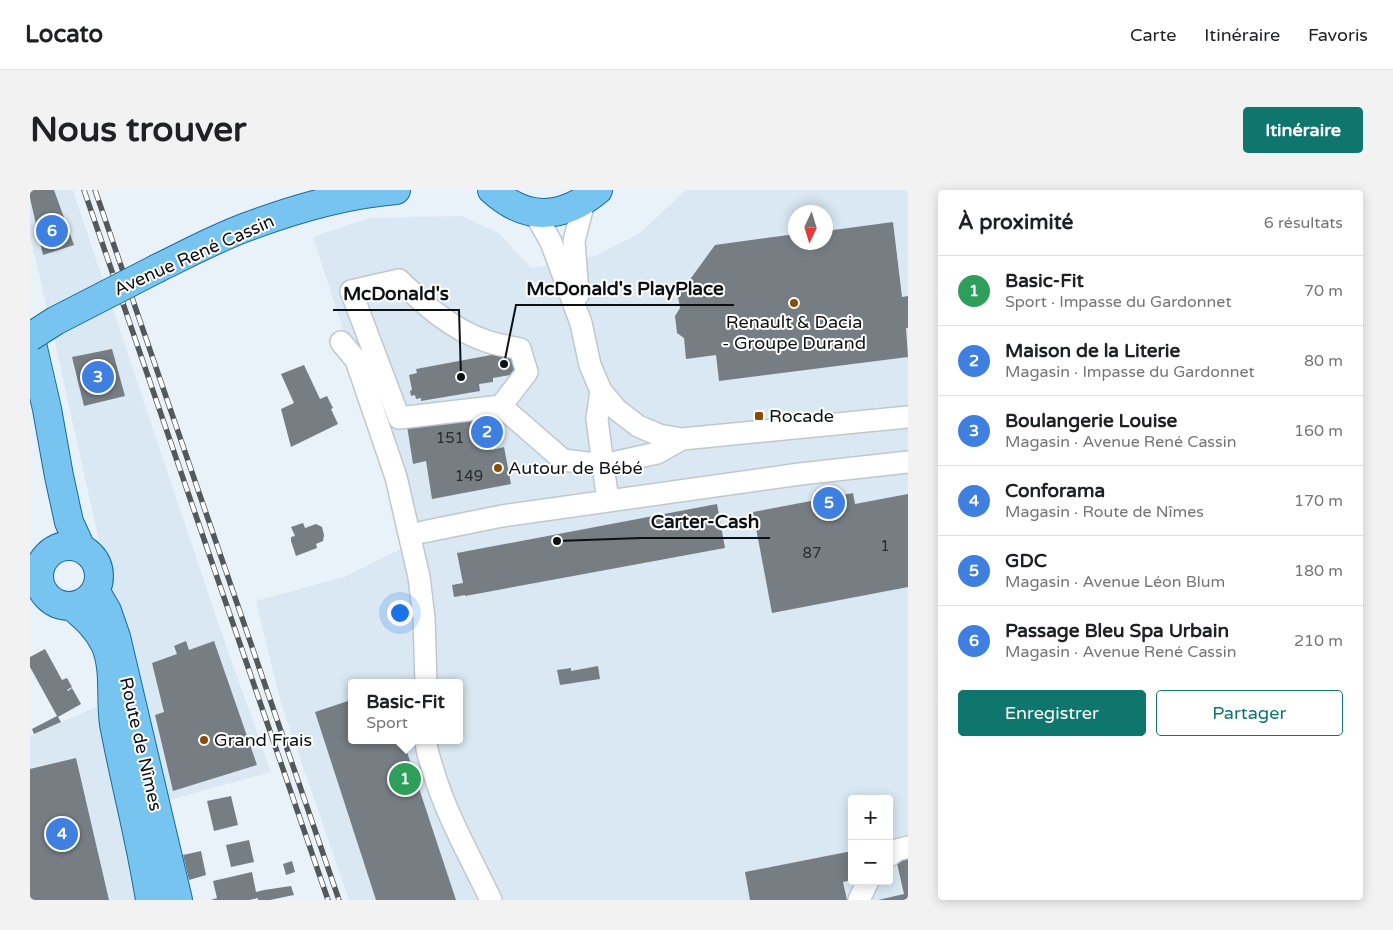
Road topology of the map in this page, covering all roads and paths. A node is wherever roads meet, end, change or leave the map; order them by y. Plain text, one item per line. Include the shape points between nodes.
1 (314, 190) edge
2 (396, 190) edge
3 (492, 190) edge
4 (591, 196) edge
5 (534, 212) junction
6 (155, 261) junction
7 (30, 319) edge
8 (581, 323) junction
9 (30, 336) edge
10 (340, 342) dead end
11 (601, 391) junction
12 (501, 406) junction
13 (908, 417) edge
14 (682, 439) junction
15 (908, 462) edge
16 (602, 465) junction
17 (58, 476) junction
18 (608, 502) junction
19 (423, 532) dead end
20 (81, 548) junction
21 (39, 570) edge
22 (96, 592) junction
23 (52, 606) edge
24 (426, 679) edge
25 (426, 744) edge
26 (908, 847) edge
27 (893, 853) edge
28 (866, 885) edge
29 (150, 900) edge
30 (178, 900) edge
31 (491, 900) edge
32 (858, 900) edge

1 - 6 main road, Avenue René Cassin via 196,232
2 - 6 main road, Avenue René Cassin via 328,201 251,225
3 - 5 main road via 518,208
4 - 5 main road via 568,209
4 - 8 street via 574,241
5 - 8 street via 551,242
6 - 7 main road, Avenue René Cassin
6 - 9 main road, Avenue René Cassin, bridge
8 - 11 street via 590,365
9 - 17 main road via 52,432
10 - 24 street via 356,360 396,477 419,577
11 - 14 street via 616,409 638,426 658,435
11 - 16 street via 596,419
12 - 12 street via 527,372 520,349 486,341 456,328 433,312 399,280 351,291 399,418
12 - 16 street via 564,460
13 - 14 street
14 - 16 street via 657,453
15 - 18 street
16 - 18 street
17 - 20 main road via 69,522
17 - 21 main road
18 - 19 street via 502,516
20 - 21 main road via 65,546
20 - 22 main road via 90,554 98,567
21 - 23 main road via 40,585
22 - 23 main road via 82,604
22 - 30 main road, Route de Nîmes via 116,637
23 - 29 main road, Route de Nîmes via 91,622 105,644 112,668 114,722
25 - 31 street via 445,802
26 - 27 street
28 - 32 street

